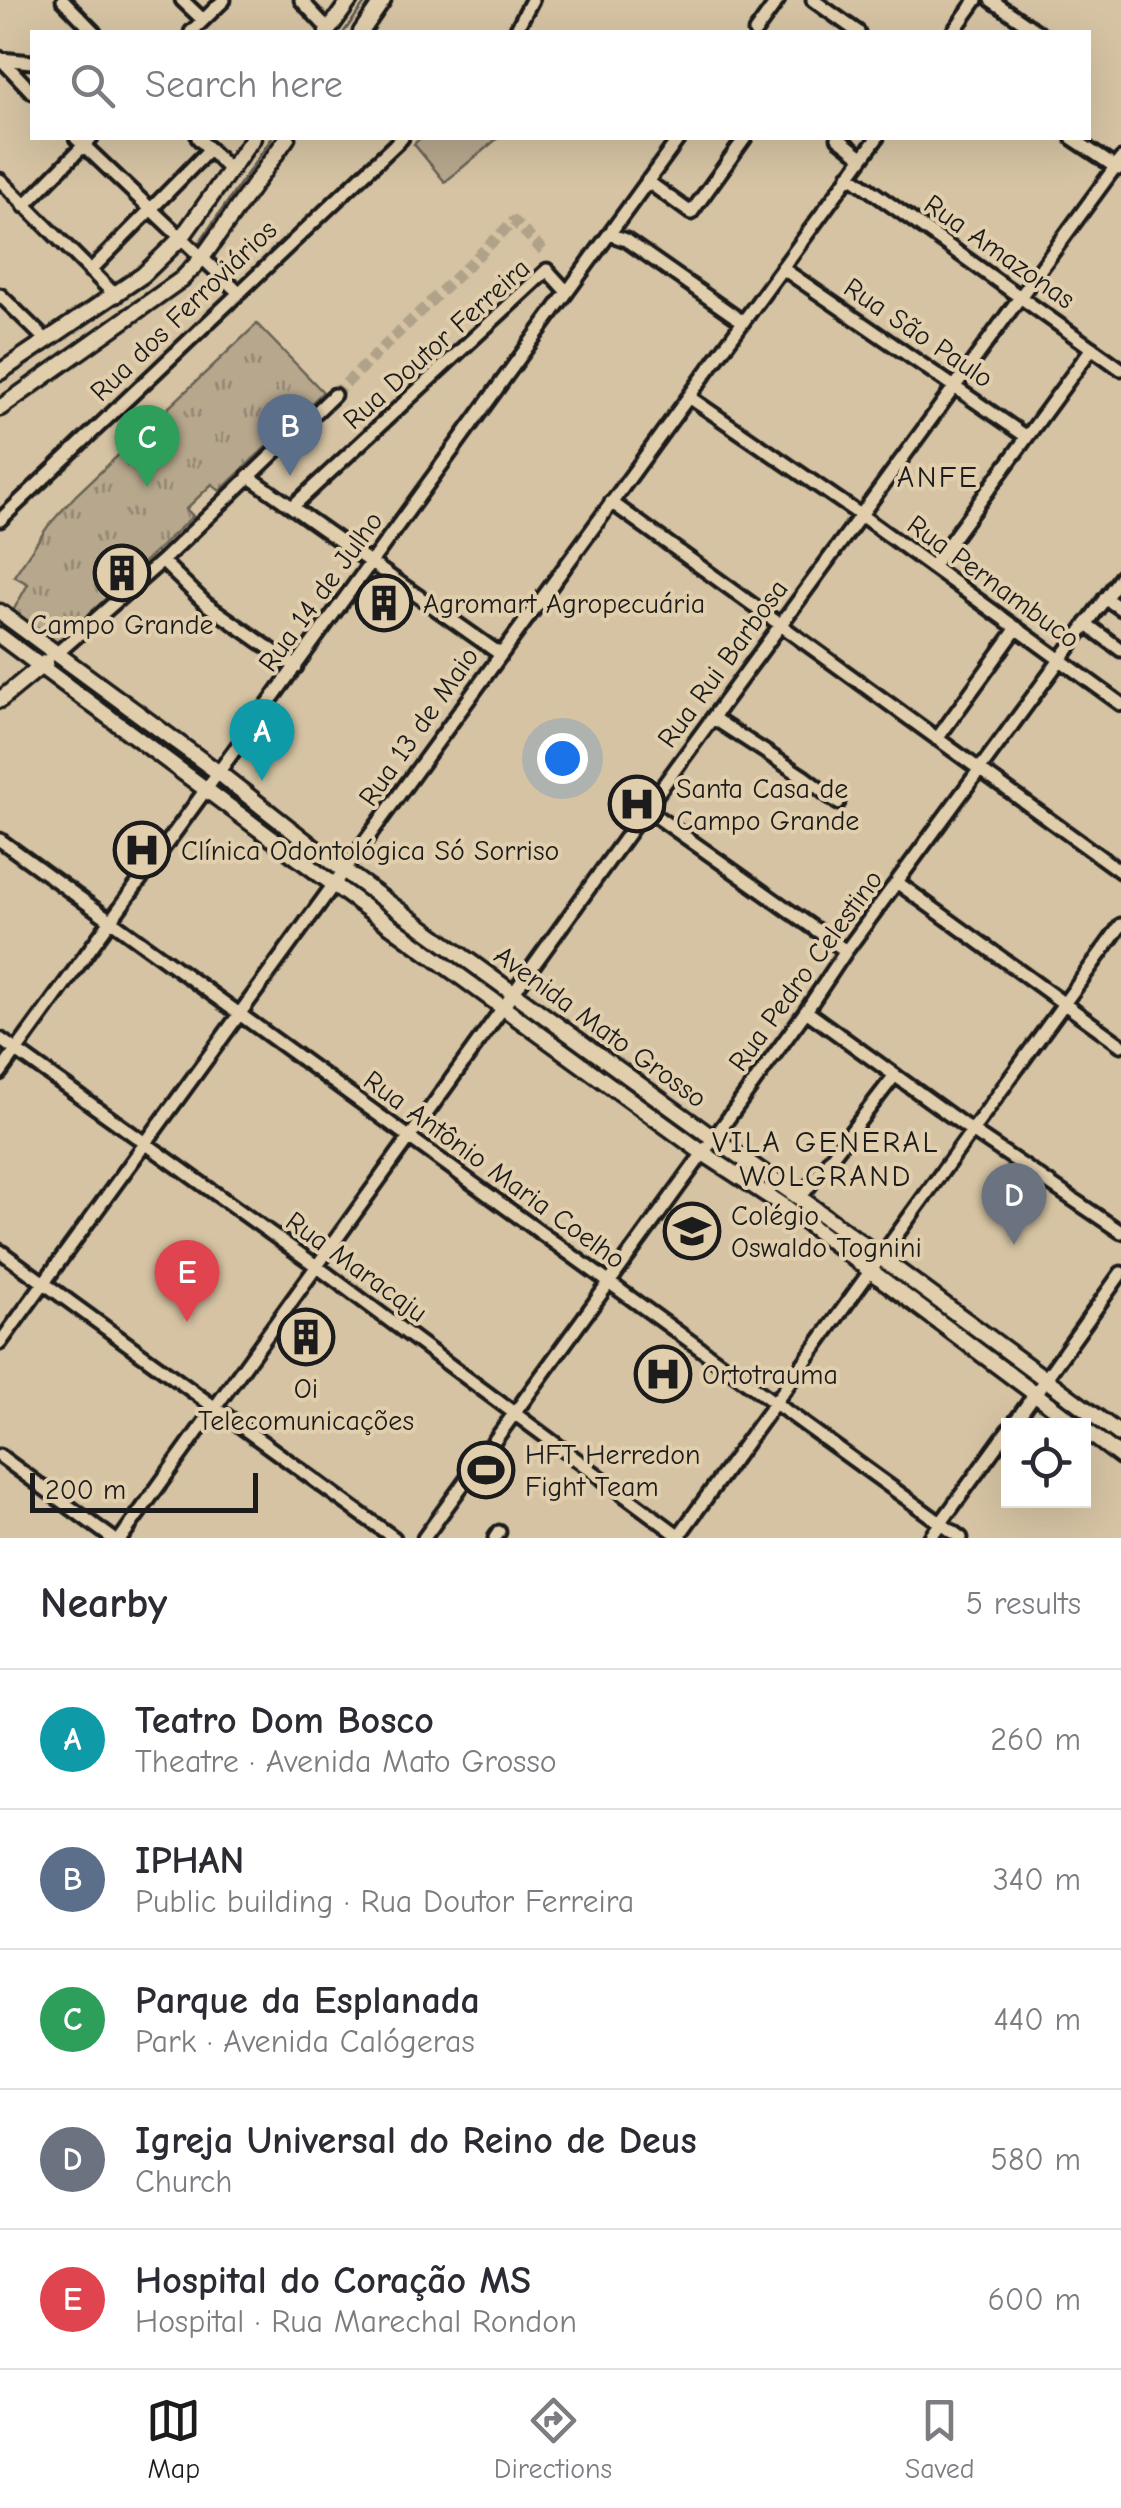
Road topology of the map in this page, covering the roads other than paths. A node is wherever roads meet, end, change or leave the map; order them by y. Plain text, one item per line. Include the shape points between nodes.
1 (63, 0) edge
2 (182, 0) edge
3 (224, 0) edge
4 (301, 0) edge
5 (350, 0) edge
6 (383, 0) edge
7 (532, 0) edge
8 (778, 0) edge
9 (814, 0) edge
10 (991, 0) edge
11 (974, 1) edge
12 (203, 20) junction
13 (92, 30) edge
14 (193, 30) edge
15 (327, 30) edge
16 (329, 30) edge
17 (361, 30) edge
18 (516, 30) edge
19 (756, 30) edge
20 (855, 30) edge
21 (954, 30) edge
22 (1035, 30) edge
23 (3, 61) edge
24 (30, 62) edge
25 (0, 80) edge
26 (30, 90) edge
27 (84, 140) edge
28 (200, 140) edge
29 (252, 140) edge
30 (286, 140) edge
31 (400, 140) edge
32 (678, 140) edge
33 (743, 140) edge
34 (841, 140) edge
35 (875, 140) edge
36 (1075, 140) edge
37 (210, 149) junction
38 (862, 157) junction
39 (1119, 166) edge
40 (230, 170) junction
41 (849, 176) junction
42 (0, 180) edge
43 (647, 181) junction
44 (24, 206) junction
45 (153, 208) junction
46 (609, 234) junction
47 (183, 238) junction
48 (202, 258) junction
49 (782, 268) junction
50 (90, 271) junction
51 (238, 292) junction
52 (568, 292) junction
53 (0, 295) edge
54 (1021, 295) junction
55 (116, 296) junction
56 (743, 322) junction
57 (47, 341) junction
58 (1092, 348) junction
59 (1121, 369) edge
60 (0, 372) edge
61 (956, 387) junction
62 (689, 396) junction
63 (332, 397) tunnel mouth
64 (0, 408) edge
65 (1027, 438) junction
66 (248, 476) junction
67 (612, 502) junction
68 (292, 507) junction
69 (862, 516) junction
70 (0, 520) edge
71 (162, 561) junction
72 (371, 563) junction
73 (932, 567) junction
74 (1121, 577) edge
75 (1105, 598) junction
76 (1121, 609) edge
77 (0, 612) edge
78 (781, 624) junction
79 (1086, 624) junction
80 (1017, 628) junction
81 (0, 636) edge
82 (1121, 650) edge
83 (500, 654) junction
84 (55, 655) junction
85 (1060, 659) junction
86 (41, 666) junction
87 (296, 667) junction
88 (0, 700) edge
89 (1121, 704) edge
90 (712, 718) junction
91 (937, 738) junction
92 (980, 770) junction
93 (219, 773) junction
94 (208, 788) junction
95 (838, 803) dead end
96 (646, 808) junction
97 (0, 840) edge
98 (346, 872) junction
99 (1121, 872) edge
100 (898, 883) junction
101 (335, 886) junction
102 (110, 922) junction
103 (1121, 925) edge
104 (846, 951) junction
105 (515, 994) junction
106 (1064, 1004) junction
107 (504, 1009) junction
108 (806, 1011) junction
109 (240, 1015) junction
110 (0, 1038) edge
111 (1121, 1045) edge
112 (16, 1050) junction
113 (0, 1073) edge
114 (895, 1076) junction
115 (972, 1131) junction
116 (410, 1138) junction
117 (713, 1138) junction
118 (144, 1142) junction
119 (702, 1153) junction
120 (800, 1198) junction
121 (784, 1206) junction
122 (1121, 1232) edge
123 (0, 1251) edge
124 (880, 1256) junction
125 (315, 1265) junction
126 (869, 1269) junction
127 (1121, 1274) edge
128 (609, 1282) junction
129 (44, 1283) junction
130 (0, 1343) edge
131 (1045, 1380) junction
132 (1035, 1394) junction
133 (775, 1403) junction
134 (215, 1408) junction
135 (514, 1413) junction
136 (1017, 1418) edge
137 (1067, 1418) edge
138 (1091, 1435) edge
139 (1121, 1435) edge
140 (1001, 1441) edge
141 (0, 1456) edge
142 (1121, 1457) edge
143 (941, 1524) junction
144 (679, 1537) edge
145 (112, 1538) edge
146 (121, 1538) edge
147 (394, 1538) edge
148 (424, 1538) edge
149 (930, 1538) edge
150 (961, 1538) edge

1 - 13 street
2 - 12 street
3 - 12 street
4 - 15 street
5 - 16 main road
6 - 17 main road
7 - 18 street
8 - 19 street
9 - 20 street
10 - 22 street
11 - 21 street
12 - 14 street
23 - 24 street
23 - 25 street
23 - 26 street
27 - 44 street
27 - 45 street
28 - 37 street
29 - 40 main road
30 - 48 main road
31 - 51 street, Rua dos Ferroviários
32 - 43 street, Rua 14 de Julho
33 - 43 street via 690,212
34 - 38 street
35 - 38 street, Rua 13 de Maio
36 - 39 street
37 - 40 street
37 - 45 street
38 - 41 street, Rua 13 de Maio
39 - 54 street, Rua Rui Barbosa
40 - 47 main road
41 - 49 street, Rua 13 de Maio
41 - 54 street, Rua Amazonas
42 - 44 street
43 - 46 street, Rua 14 de Julho
44 - 50 street
45 - 47 street
45 - 50 street
46 - 52 street, Rua 14 de Julho
46 - 56 street
47 - 48 street
47 - 55 main road
48 - 51 street
48 - 64 main road via 162,295
49 - 56 street, Rua 13 de Maio
49 - 61 street, Rua São Paulo
50 - 55 street
51 - 70 street, Rua dos Ferroviários
52 - 68 street, Rua Doutor Ferreira via 547,270
52 - 72 street, Rua 14 de Julho
53 - 57 street
54 - 58 street, Rua Amazonas
54 - 61 street, Rua Rui Barbosa
55 - 57 main road
56 - 62 street, Rua 13 de Maio
57 - 60 main road
58 - 59 street, Rua Amazonas
58 - 65 street
61 - 65 street, Rua São Paulo
61 - 69 street, Rua Rui Barbosa
62 - 67 street, Rua 13 de Maio
62 - 69 street, Rua Pernambuco
63 - 66 street
65 - 73 street
66 - 68 street
66 - 71 street
67 - 78 street
67 - 83 street, Rua 13 de Maio
68 - 72 street
69 - 73 street, Rua Pernambuco
69 - 78 street, Rua Rui Barbosa
71 - 84 street
71 - 87 street via 215,611
72 - 83 street
72 - 87 street, Rua 14 de Julho
73 - 80 street, Rua Pernambuco
74 - 75 street, Rua Pedro Celestino
75 - 76 street
75 - 79 street, Rua Pedro Celestino
77 - 84 main road, Avenida Mato Grosso
78 - 90 street, Rua Rui Barbosa
78 - 91 street
79 - 82 street
79 - 85 street, Rua Pedro Celestino
80 - 85 street, Rua Pernambuco
80 - 91 street
81 - 86 main road, Avenida Mato Grosso
83 - 98 street, Rua 13 de Maio
84 - 86 main road
84 - 93 main road, Avenida Mato Grosso
85 - 89 street, Rua Pernambuco
85 - 92 street, Rua Pedro Celestino
86 - 88 main road
86 - 94 main road, Avenida Mato Grosso
87 - 93 street, Rua 14 de Julho
90 - 95 street
90 - 96 street, Rua Rui Barbosa
91 - 92 street
92 - 99 street
92 - 100 street, Rua Pedro Celestino
93 - 94 street, Rua 14 de Julho
93 - 98 main road, Avenida Mato Grosso
94 - 101 main road, Avenida Mato Grosso
94 - 102 street, Rua 14 de Julho
96 - 104 street
96 - 105 street, Rua Rui Barbosa
97 - 102 street, Rua Antônio Maria Coelho
98 - 101 street, Rua 13 de Maio
98 - 105 main road, Avenida Mato Grosso
100 - 104 street, Rua Pedro Celestino
100 - 106 street
101 - 107 main road, Avenida Mato Grosso
101 - 109 street, Rua 13 de Maio
102 - 109 street, Rua Antônio Maria Coelho
102 - 112 street, Rua 14 de Julho
103 - 106 street
104 - 108 street, Rua Pedro Celestino
105 - 107 street, Rua Rui Barbosa
105 - 117 main road, Avenida Mato Grosso
106 - 111 street
106 - 115 street
107 - 116 street, Rua Rui Barbosa
107 - 119 main road, Avenida Mato Grosso
108 - 114 street
108 - 117 street, Rua Pedro Celestino
109 - 116 street, Rua Antônio Maria Coelho
109 - 118 street, Rua 13 de Maio
110 - 112 street, Rua Maracaju
112 - 113 street, Rua 14 de Julho
112 - 118 street, Rua Maracaju
114 - 115 street
114 - 120 street
115 - 122 street
115 - 124 street
116 - 125 street, Rua Rui Barbosa
116 - 128 street, Rua Antônio Maria Coelho
117 - 119 street, Rua Pedro Celestino
117 - 120 main road, Avenida Mato Grosso
118 - 125 street, Rua Maracaju
118 - 129 street, Rua 13 de Maio
119 - 121 main road, Avenida Mato Grosso
119 - 128 street, Rua Pedro Celestino
120 - 121 main road
120 - 124 main road, Avenida Mato Grosso
121 - 126 main road, Avenida Mato Grosso
123 - 129 street
124 - 126 street
124 - 131 main road, Avenida Mato Grosso
125 - 134 street, Rua Rui Barbosa
125 - 135 street, Rua Maracaju
126 - 132 main road, Avenida Mato Grosso
126 - 133 street
127 - 131 street
128 - 133 street, Rua Antônio Maria Coelho
128 - 135 street, Rua Pedro Celestino
129 - 130 street, Rua 13 de Maio
129 - 134 street
131 - 132 street
131 - 139 main road, Avenida Mato Grosso
132 - 136 street
132 - 137 main road, Avenida Mato Grosso
133 - 143 street, Rua Antônio Maria Coelho
133 - 144 street
134 - 146 street, Rua Rui Barbosa
134 - 147 street
135 - 144 street, Rua Maracaju
135 - 148 street, Rua Pedro Celestino
138 - 142 main road, Avenida Mato Grosso
140 - 143 street
141 - 145 street
143 - 149 street
143 - 150 street, Rua Antônio Maria Coelho

